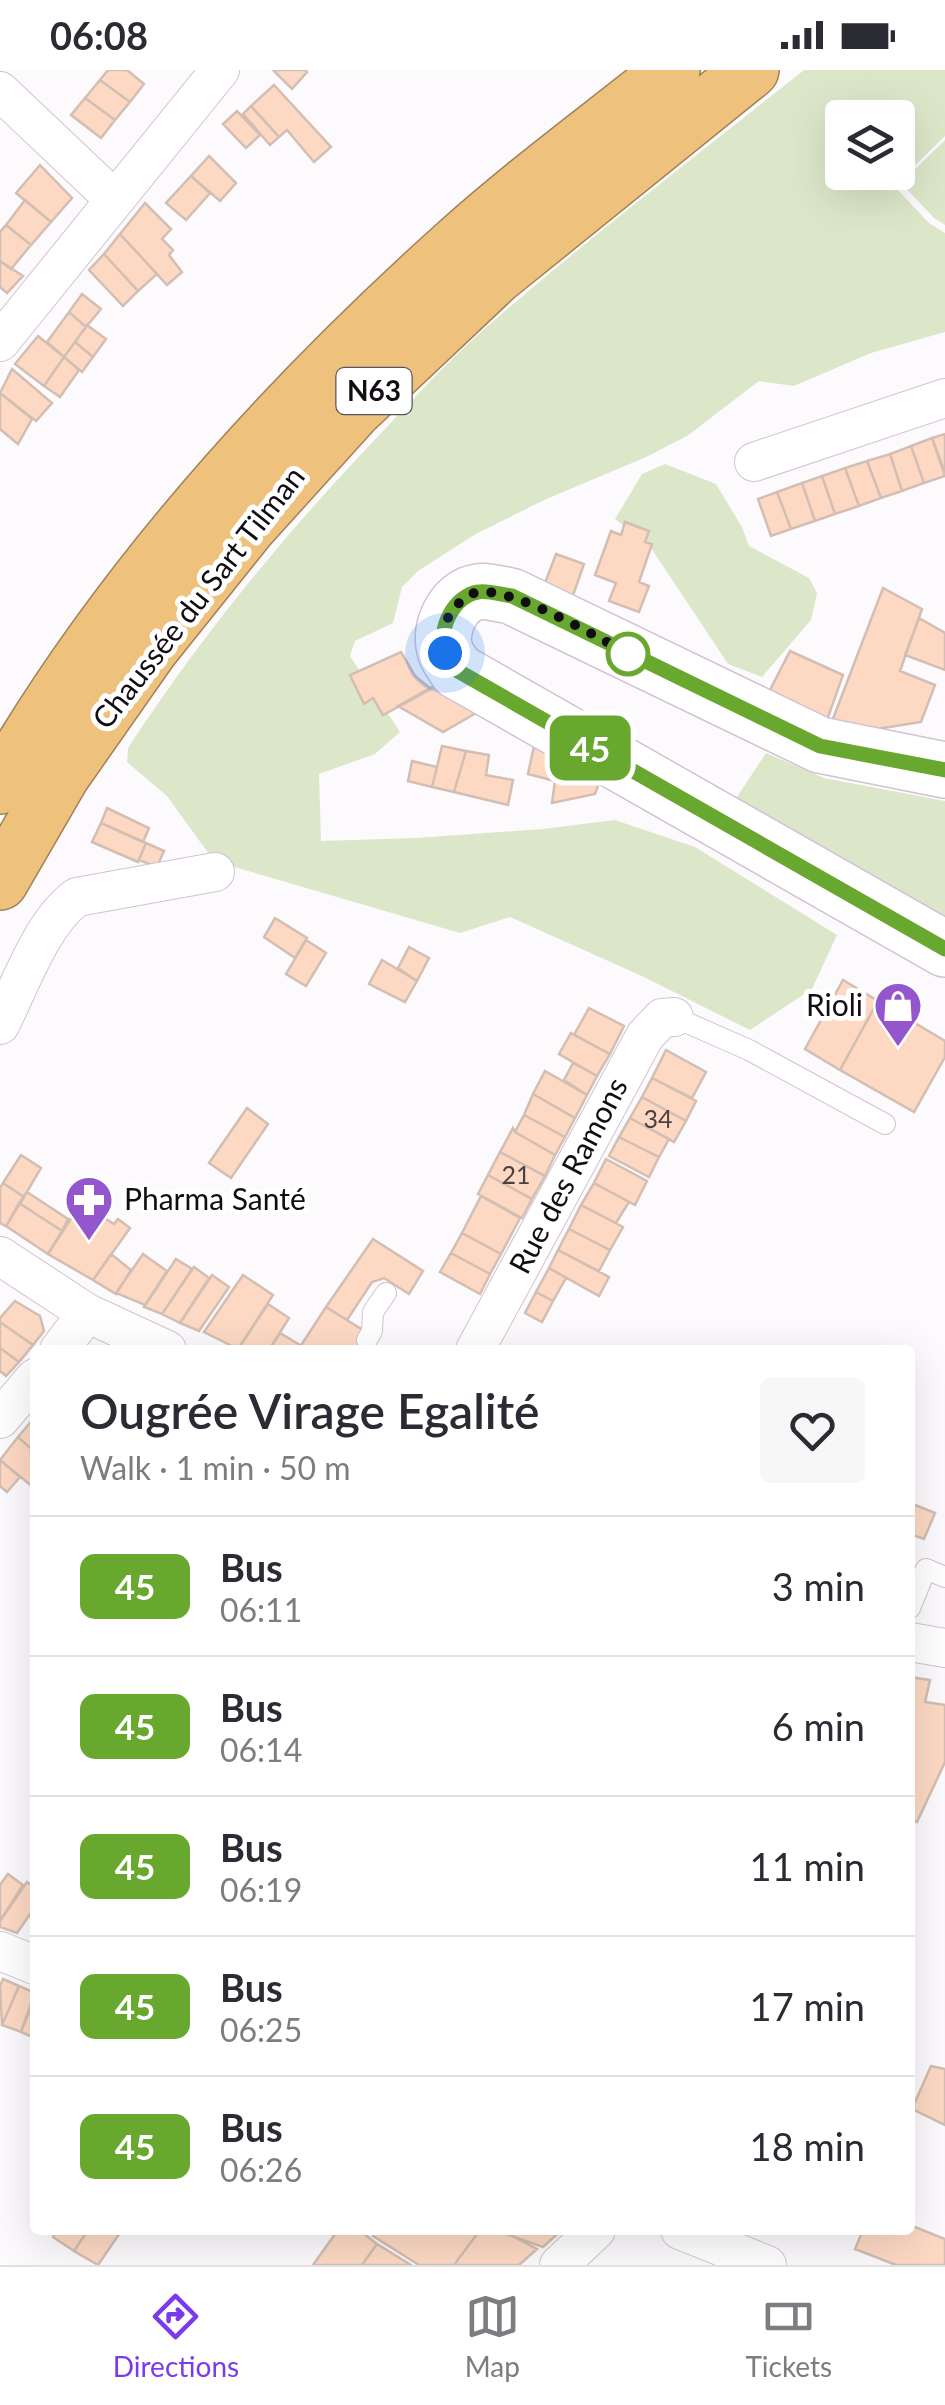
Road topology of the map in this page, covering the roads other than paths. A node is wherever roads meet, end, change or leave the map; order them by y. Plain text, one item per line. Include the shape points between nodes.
1 (220, 70) edge
2 (672, 70) edge
3 (752, 70) edge
4 (0, 91) edge
5 (116, 200) junction
6 (0, 342) edge
7 (945, 398) edge
8 (754, 462) dead end
9 (936, 758) edge
10 (27, 771) edge
11 (216, 872) dead end
12 (0, 882) edge
13 (945, 949) edge
14 (674, 1018) joint
15 (0, 1025) edge
16 (885, 1124) dead end
17 (0, 1256) edge
18 (386, 1293) dead end
19 (87, 1313) junction
20 (367, 1340) dead end
21 (63, 1345) edge
22 (155, 1345) edge
23 (479, 1345) edge
24 (30, 1384) edge
25 (0, 1418) edge
26 (945, 1577) edge
27 (915, 1596) edge
28 (915, 1643) edge
29 (945, 1648) edge
30 (0, 1951) edge
31 (30, 1963) edge
32 (591, 2235) edge
33 (692, 2235) edge
34 (560, 2265) edge
35 (767, 2265) edge

1 - 5 street
2 - 10 highway, Chaussée du Sart Tilman / N63 via 460,241 315,380 117,609
3 - 10 highway, Chaussée du Sart Tilman / N63 via 496,276 353,411 151,648
4 - 5 street
5 - 6 street
7 - 8 street
9 - 13 street via 820,746 512,596 478,592 462,599 442,634 458,671
10 - 12 highway, Chaussée du Sart Tilman / N63
11 - 15 street via 76,897 52,924
14 - 16 lane
14 - 23 street, Rue des Ramons via 662,1018 645,1036
17 - 19 street
18 - 20 lane
19 - 21 street
19 - 22 street
24 - 25 street
26 - 27 lane via 926,1570
28 - 29 street
30 - 31 street
32 - 34 street
33 - 35 street

